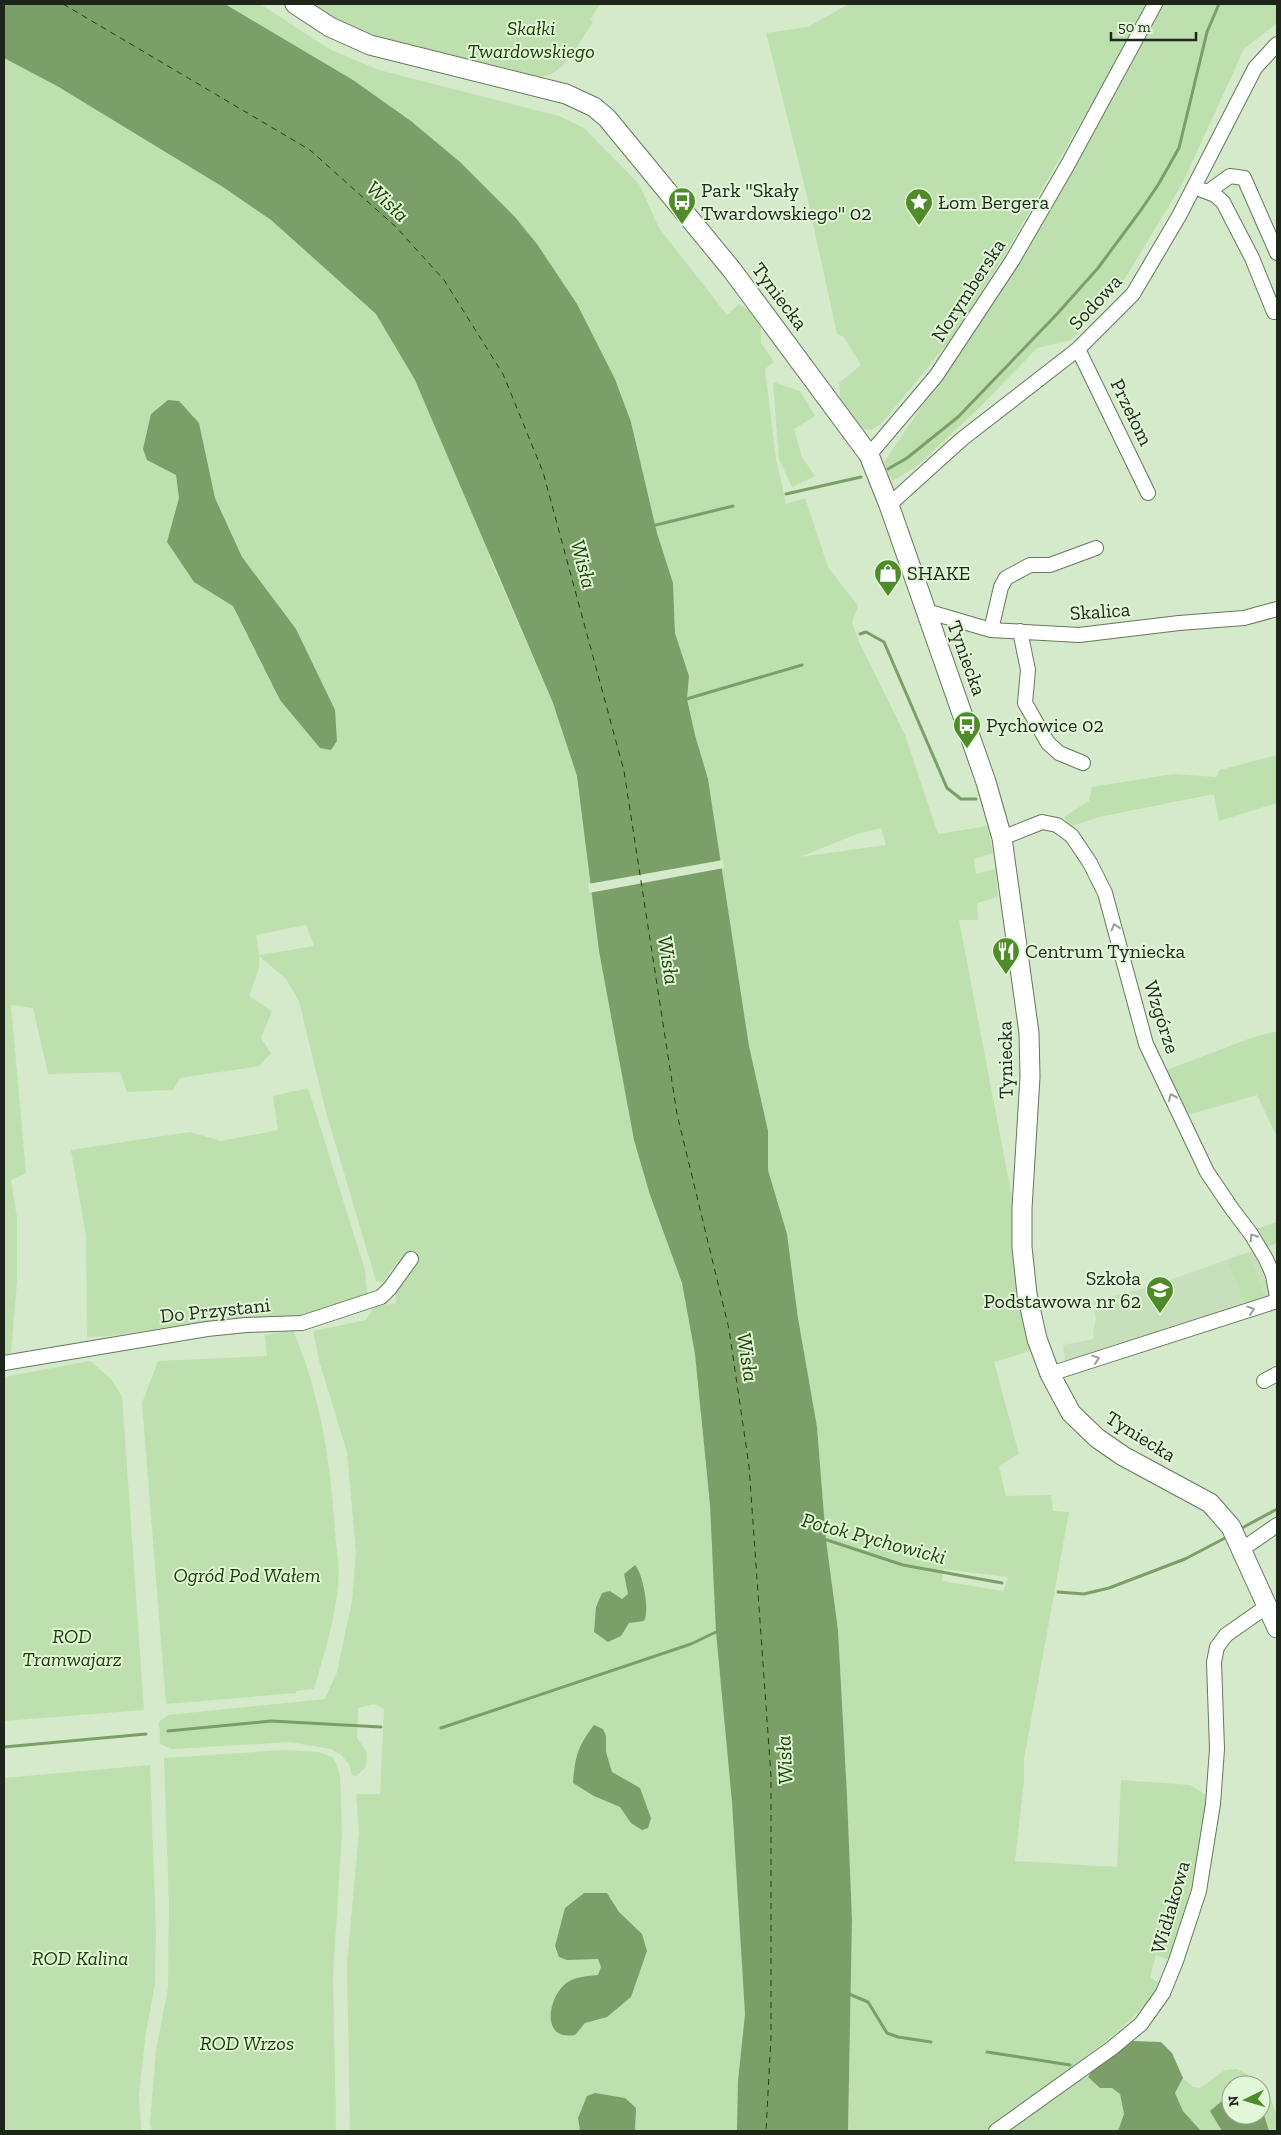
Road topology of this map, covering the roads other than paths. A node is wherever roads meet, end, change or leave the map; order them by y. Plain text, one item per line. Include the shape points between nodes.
1 (295, 4) edge
2 (1156, 4) edge
3 (1277, 44) edge
4 (1194, 186) junction
5 (1208, 192) junction
6 (1277, 253) edge
7 (1274, 312) dead end
8 (1078, 349) junction
9 (869, 455) junction
10 (1148, 493) dead end
11 (889, 505) junction
12 (1096, 548) dead end
13 (1277, 609) edge
14 (926, 611) junction
15 (991, 630) junction
16 (1020, 631) junction
17 (1083, 763) dead end
18 (1002, 838) junction
19 (411, 1259) dead end
20 (1277, 1297) edge
21 (1277, 1301) edge
22 (4, 1363) edge
23 (1050, 1374) junction
24 (1277, 1374) edge
25 (1264, 1381) dead end
26 (1277, 1525) edge
27 (1241, 1550) junction
28 (1266, 1608) junction
29 (1277, 1628) edge
30 (996, 2131) edge

1 - 9 street, Tyniecka via 330,27 370,45 566,94 594,107 608,118 732,270
2 - 9 street, Norymberska via 1012,261 936,376
3 - 4 street, Sodowa via 1255,68
4 - 5 street
4 - 8 street, Sodowa via 1133,294
5 - 6 street via 1230,176 1244,178
5 - 7 street via 1223,202 1252,258
8 - 10 street, Przełom
8 - 11 street, Sodowa via 962,439
9 - 11 street, Tyniecka
11 - 14 street, Tyniecka
12 - 15 street via 1050,565 1030,565 1006,578
13 - 16 street, Skalica via 1244,618 1080,634
14 - 15 street, Skalica
14 - 18 street, Tyniecka via 986,782
15 - 16 street, Skalica
16 - 17 street via 1028,670 1025,703 1048,743 1059,753
20 -> 18 street, Wzgórze via 1266,1259 1207,1172 1146,1044 1108,902 1090,863 1072,836 1057,825 1042,822
18 - 23 street, Tyniecka via 1029,1033 1022,1247 1029,1303 1037,1339
19 - 22 street, Do Przystani via 381,1297 302,1323 246,1324 207,1329
23 -> 21 street
23 - 27 street, Tyniecka via 1071,1413 1097,1438 1123,1456 1210,1503 1231,1527
24 - 25 street
26 - 27 street
27 - 28 street, Tyniecka
28 - 29 street, Tyniecka
28 - 30 street, Widłakowa via 1226,1635 1217,1647 1214,1662 1217,1749 1214,1804 1199,1891 1163,1993 1141,2024

